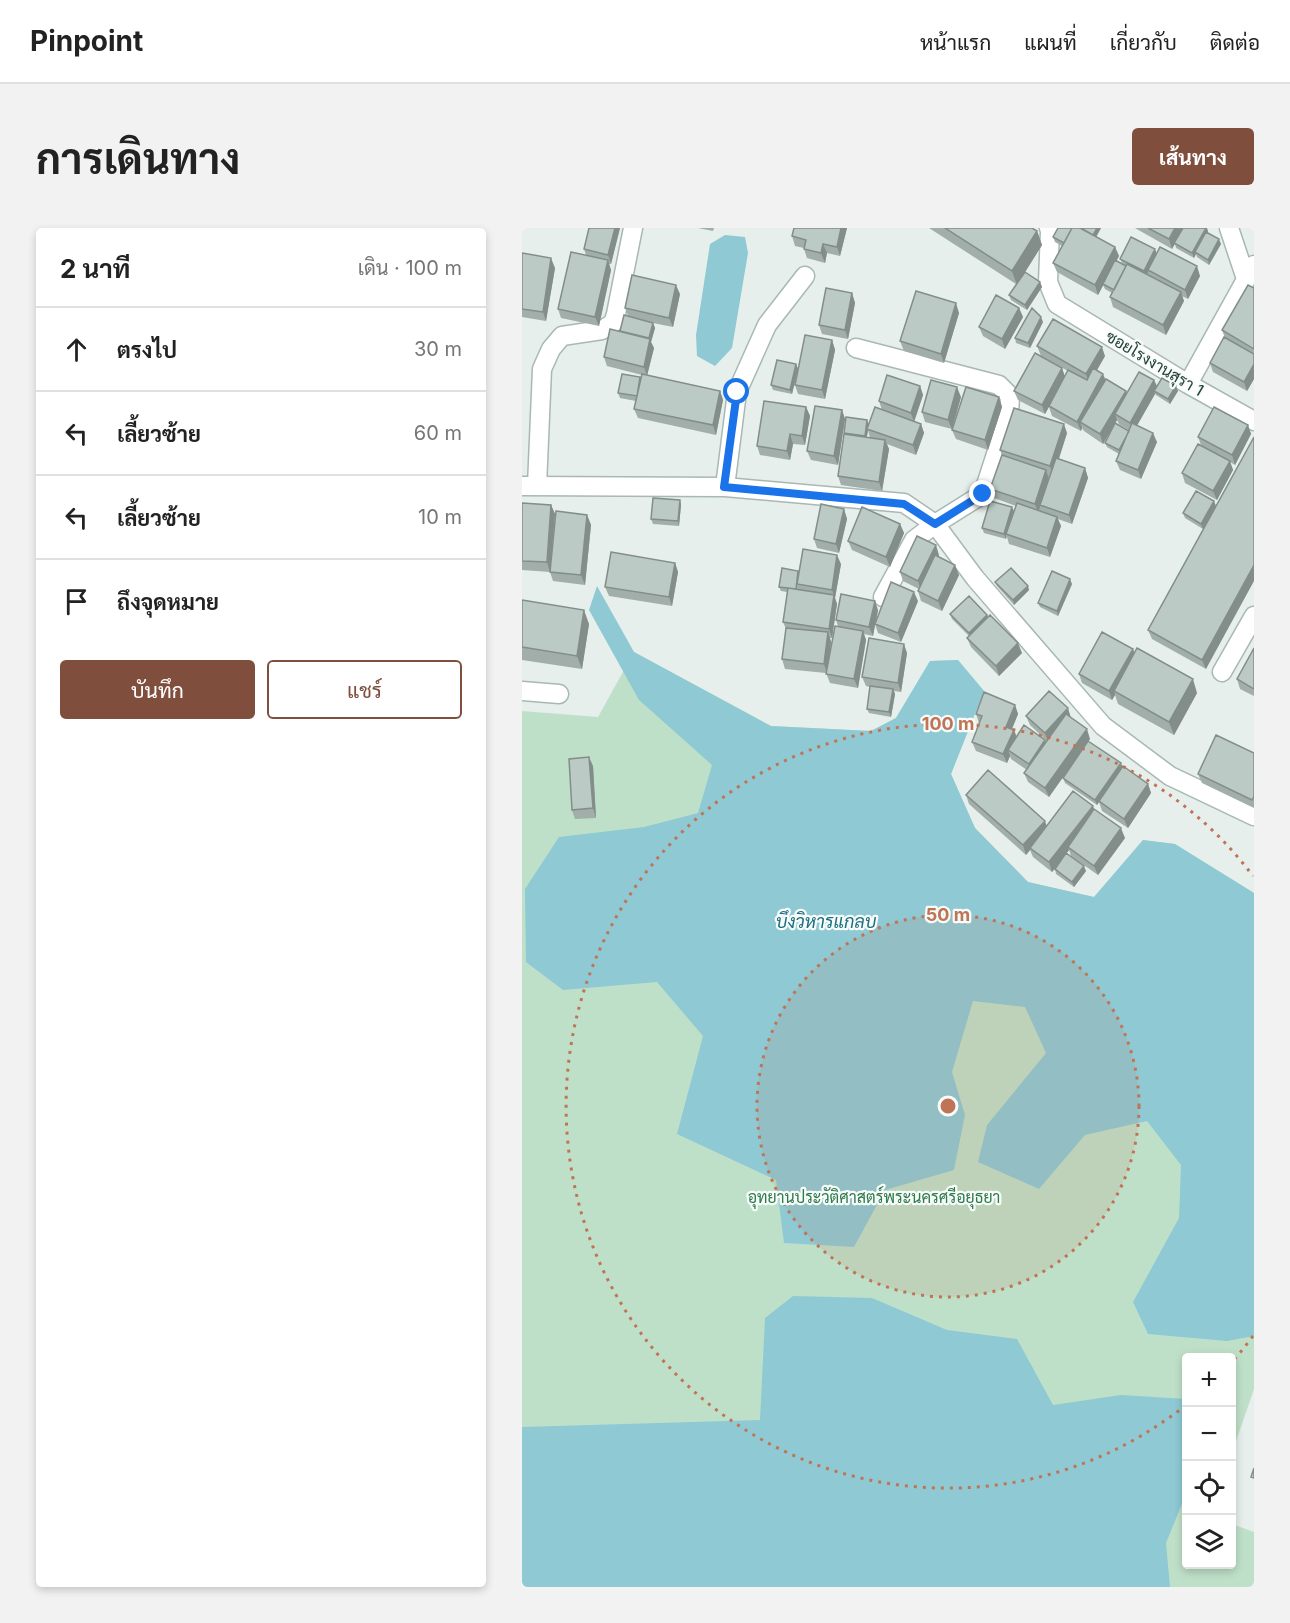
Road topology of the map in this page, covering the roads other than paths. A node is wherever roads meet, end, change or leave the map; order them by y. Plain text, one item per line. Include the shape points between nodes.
1 (633, 228) edge
2 (1049, 228) edge
3 (1229, 228) edge
4 (1250, 272) edge
5 (805, 276) dead end
6 (856, 348) dead end
7 (1188, 384) junction
8 (1254, 421) edge
9 (529, 486) edge
10 (724, 487) junction
11 (935, 524) junction
12 (883, 597) edge
13 (1254, 615) edge
14 (1222, 672) dead end
15 (522, 691) edge
16 (559, 694) dead end
17 (1254, 816) edge

1 - 9 street via 613,323 602,330 562,336 542,369
2 - 7 street, ซอยโรงงานสุรา 1 via 1048,282 1057,304
3 - 4 street
4 - 7 street
5 - 10 street via 767,325 737,392
6 - 11 street via 999,385 1010,396 1009,414 983,494
7 - 8 street, ซอยโรงงานสุรา 1
9 - 10 street
10 - 11 street via 904,504
11 - 12 street via 914,540
11 - 17 street via 975,578 1103,726 1170,776
13 - 14 street
15 - 16 street

